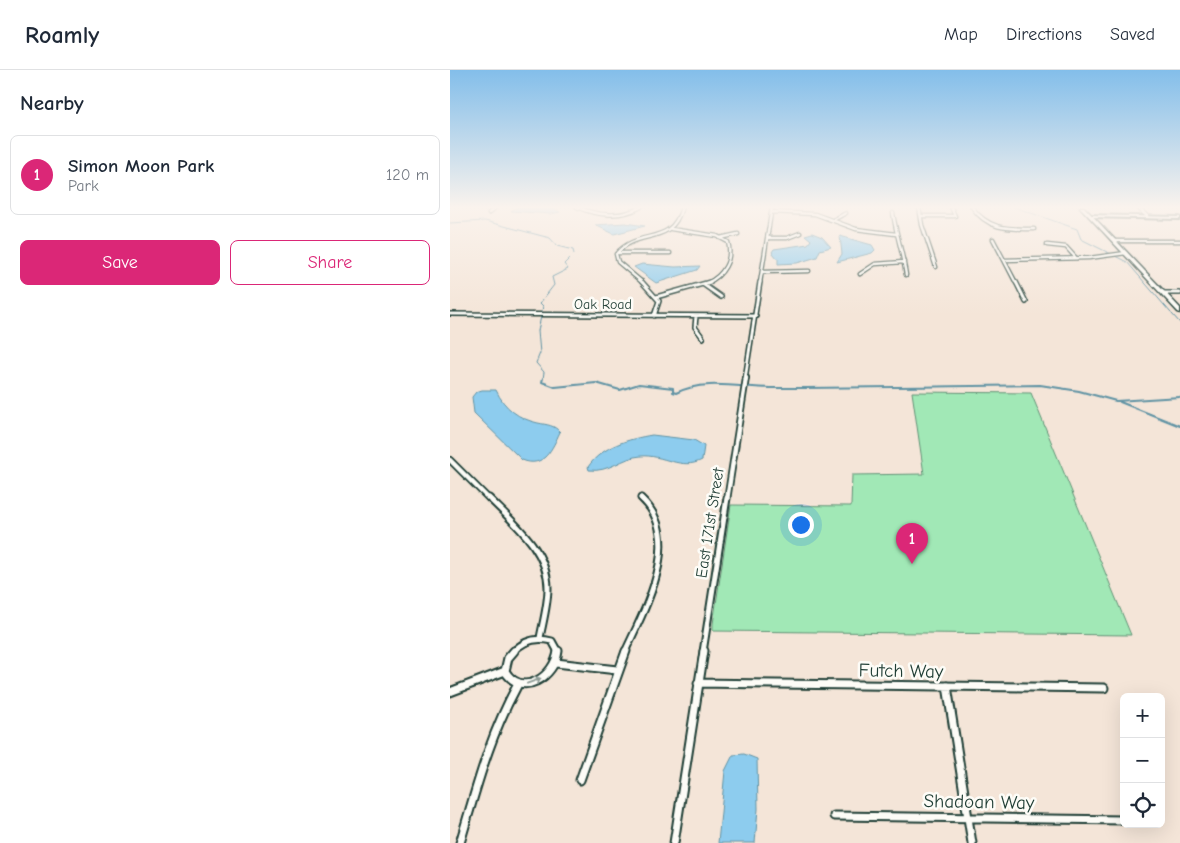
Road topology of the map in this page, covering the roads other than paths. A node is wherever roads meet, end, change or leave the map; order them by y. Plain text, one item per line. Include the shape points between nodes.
1 (631, 243) edge
2 (726, 243) edge
3 (767, 243) edge
4 (900, 243) edge
5 (928, 243) edge
6 (995, 243) edge
7 (1116, 243) edge
8 (1047, 245) dead end
9 (670, 253) dead end
10 (1126, 253) junction
11 (617, 254) junction
12 (1076, 258) junction
13 (1004, 260) junction
14 (904, 262) junction
15 (936, 267) dead end
16 (809, 271) dead end
17 (763, 272) junction
18 (860, 274) dead end
19 (906, 274) dead end
20 (704, 285) junction
21 (1164, 293) junction
22 (1180, 293) edge
23 (656, 297) junction
24 (721, 298) dead end
25 (1026, 302) dead end
26 (1180, 311) edge
27 (450, 314) edge
28 (654, 316) junction
29 (696, 316) junction
30 (756, 316) junction
31 (703, 338) dead end
32 (450, 460) edge
33 (641, 498) dead end
34 (540, 638) junction
35 (556, 663) junction
36 (617, 670) junction
37 (504, 671) junction
38 (698, 683) junction
39 (518, 684) junction
40 (947, 686) junction
41 (1104, 688) dead end
42 (450, 692) edge
43 (580, 780) dead end
44 (834, 816) dead end
45 (968, 818) junction
46 (1120, 820) edge
47 (459, 841) edge
48 (674, 843) edge
49 (972, 843) edge

1 - 11 street
2 - 20 street via 730,247 726,269 718,278
3 - 17 street, East 171st Street
4 - 14 street
5 - 15 street
6 - 13 street
7 - 10 main road
8 - 12 street via 1066,247
9 - 11 street
10 - 12 street
10 - 21 main road
11 - 23 street via 616,260
12 - 13 street
13 - 25 street
14 - 18 street via 875,264
14 - 19 street
16 - 17 street
17 - 30 street, East 171st Street
20 - 23 street
20 - 24 street
21 - 22 street
21 - 26 main road
23 - 28 street via 660,303
27 - 28 street, Oak Road
28 - 29 street, Oak Road
29 - 30 street, Oak Road
29 - 31 street via 695,327
30 - 38 street, East 171st Street
32 - 34 street via 532,540 548,587
33 - 36 street via 653,509 658,520 658,570
34 - 35 street via 556,645
34 - 37 street via 525,642 512,652
35 - 36 street
39 -> 35 street via 539,680
36 - 43 street
37 - 39 street via 510,681
37 - 42 street
38 - 40 street, Futch Way
38 - 48 street, East 171st Street
39 - 47 street via 487,750
40 - 41 street, Futch Way
40 - 45 street
44 - 45 street, Shadoan Way
45 - 46 street, Shadoan Way
45 - 49 street

